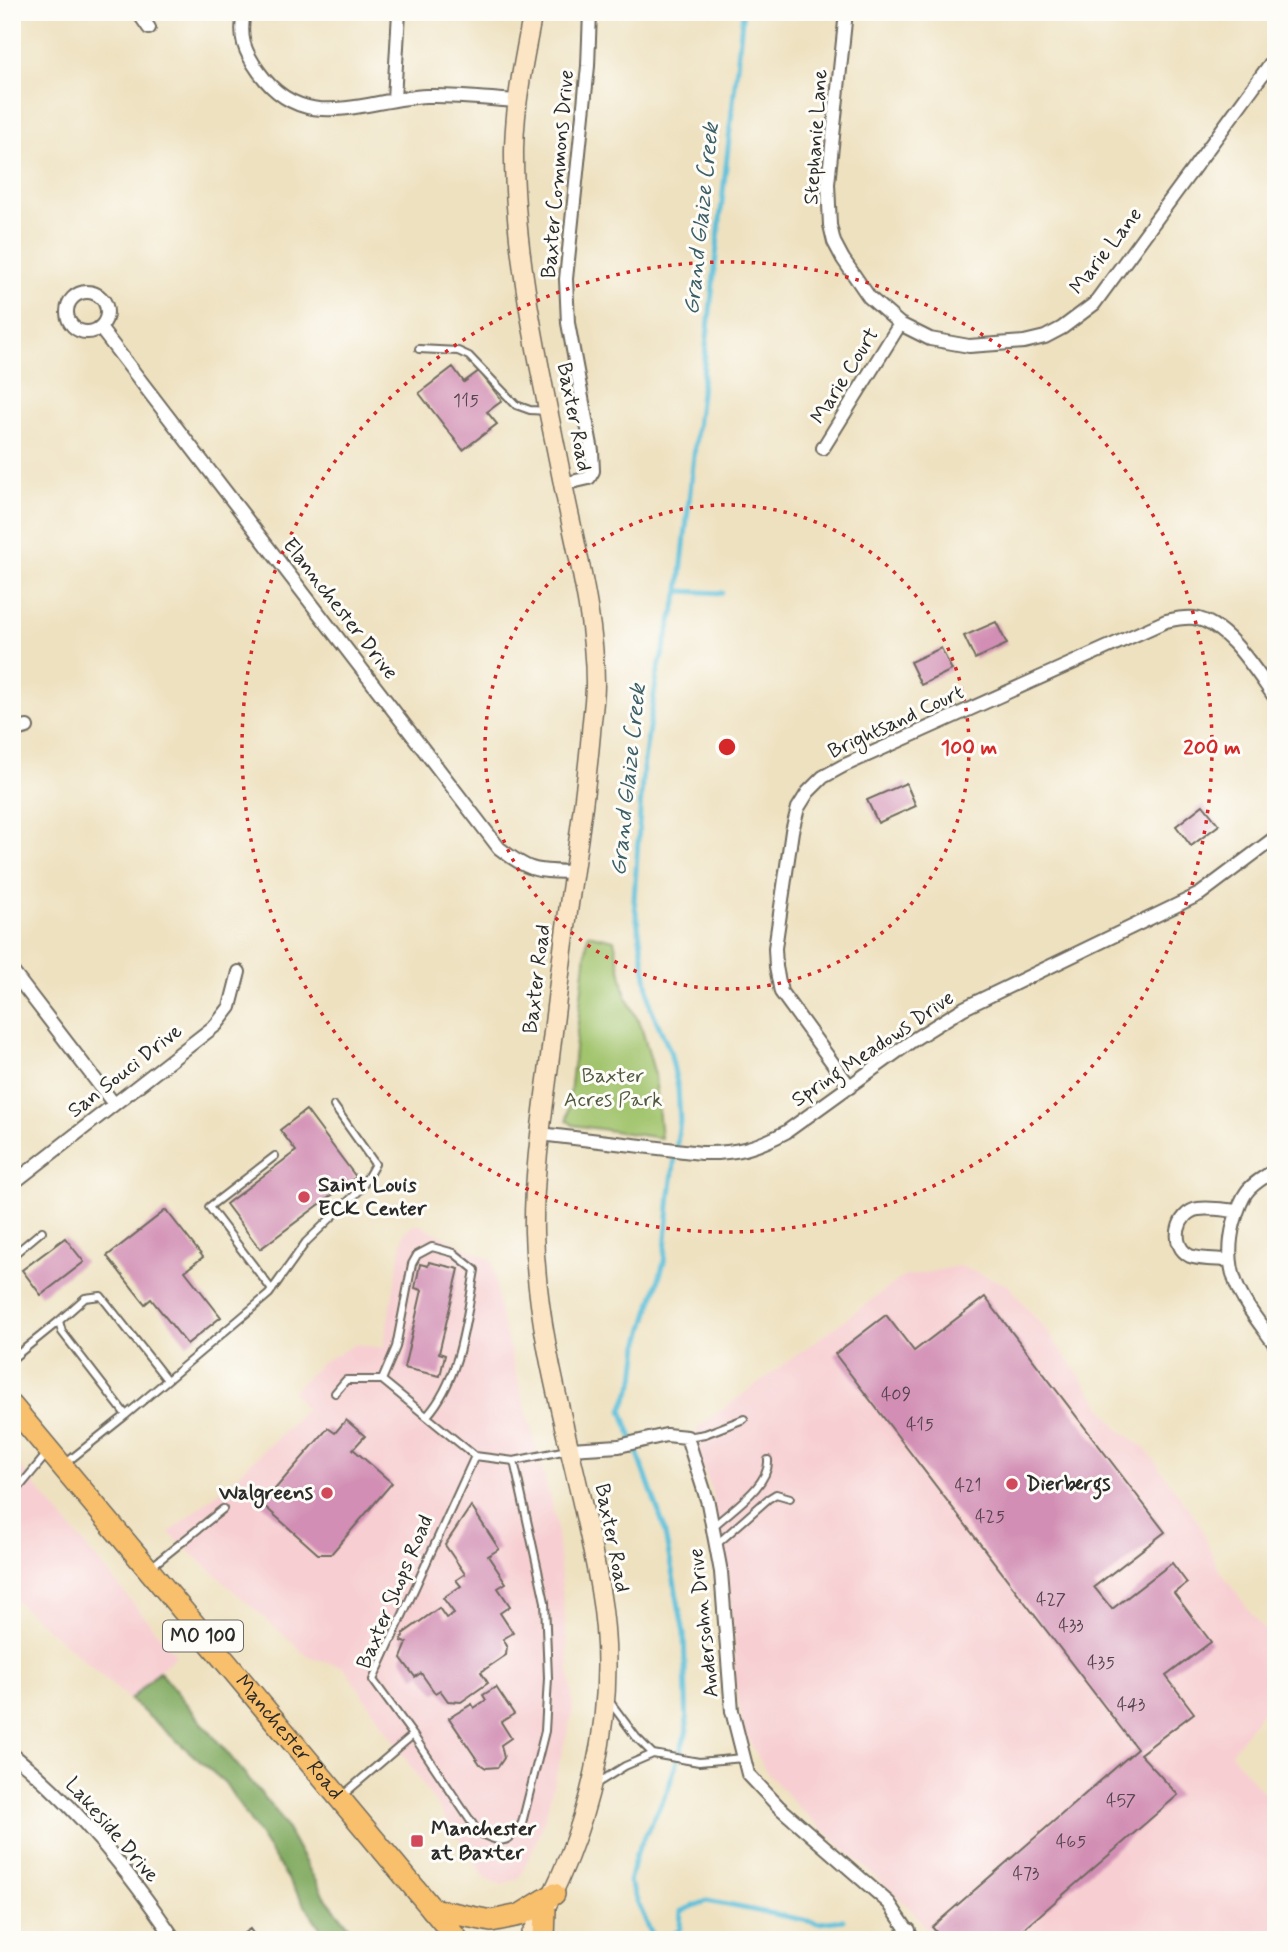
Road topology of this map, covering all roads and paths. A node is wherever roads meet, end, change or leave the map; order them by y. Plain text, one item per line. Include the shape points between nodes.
1 (138, 12) edge
2 (244, 12) edge
3 (399, 12) edge
4 (533, 12) edge
5 (590, 12) edge
6 (846, 12) edge
7 (149, 28) dead end
8 (1276, 56) edge
9 (394, 99) junction
10 (517, 101) junction
11 (900, 324) junction
12 (100, 328) dead end
13 (419, 349) dead end
14 (550, 411) junction
15 (822, 448) dead end
16 (563, 484) junction
17 (1276, 699) edge
18 (27, 727) dead end
19 (12, 731) edge
20 (1276, 838) edge
21 (574, 872) junction
22 (12, 971) edge
23 (239, 972) dead end
24 (850, 1087) junction
25 (114, 1104) junction
26 (334, 1106) dead end
27 (540, 1134) junction
28 (275, 1156) dead end
29 (1276, 1169) edge
30 (12, 1184) edge
31 (1237, 1211) junction
32 (42, 1231) dead end
33 (12, 1255) edge
34 (1229, 1260) junction
35 (272, 1290) junction
36 (59, 1321) junction
37 (1276, 1346) edge
38 (12, 1359) edge
39 (167, 1380) junction
40 (382, 1380) junction
41 (335, 1393) dead end
42 (12, 1406) edge
43 (126, 1415) junction
44 (427, 1416) junction
45 (744, 1419) dead end
46 (687, 1437) junction
47 (570, 1449) junction
48 (475, 1456) junction
49 (55, 1458) junction
50 (768, 1460) dead end
51 (514, 1461) junction
52 (12, 1496) edge
53 (790, 1498) dead end
54 (223, 1509) dead end
55 (712, 1527) junction
56 (716, 1545) junction
57 (147, 1570) junction
58 (605, 1696) junction
59 (413, 1735) junction
60 (12, 1754) edge
61 (653, 1754) junction
62 (743, 1758) junction
63 (592, 1786) junction
64 (339, 1799) junction
65 (549, 1902) junction
66 (432, 1909) junction
67 (911, 1935) edge
68 (175, 1940) edge
69 (438, 1940) edge
70 (458, 1940) edge
71 (528, 1940) edge
72 (544, 1940) edge
73 (895, 1940) edge

1 - 7 street
2 - 9 street via 240,32 247,53 278,93 296,104 319,110
3 - 9 street
4 - 10 main road, Baxter Road
5 - 16 street, Baxter Commons Drive via 566,279 568,323 593,471 589,478
6 - 11 street, Stephanie Lane via 828,184 831,225 834,242 855,277 869,297
8 - 11 street, Marie Lane via 1094,304 1062,328 1024,342 969,346 930,339
9 - 10 street via 430,96
10 - 14 main road, Baxter Road via 516,219
11 - 15 street, Marie Court
12 - 21 street, Elannchester Drive via 499,848 528,868
13 - 14 lane via 458,351 474,361 516,405
14 - 16 main road, Baxter Road
16 - 21 main road, Baxter Road via 588,608 595,684
17 - 24 street, Brightsand Court via 1220,631 1196,618 1182,618 1166,621 823,777 798,808 792,831 776,967 781,992
18 - 19 street
20 - 24 street, Spring Meadows Drive via 1199,894 964,1008
21 - 27 main road, Baxter Road
22 - 25 street
23 - 25 street, San Souci Drive via 230,1007 216,1025
24 - 27 street, Spring Meadows Drive via 786,1132 724,1154
25 - 30 street, San Souci Drive
26 - 35 lane via 375,1164 361,1189 306,1242
27 - 47 main road, Baxter Road via 534,1231 544,1328 557,1406
28 - 35 lane via 209,1207
29 - 31 street via 1247,1191
31 - 34 street
31 - 34 street via 1194,1210 1183,1218 1177,1234 1185,1253 1192,1257
32 - 33 lane
34 - 37 street via 1236,1287
35 - 39 lane
36 - 38 lane
36 - 39 lane via 85,1298 101,1296
36 - 43 lane via 62,1332
39 - 43 lane
40 - 41 lane via 346,1380
40 - 44 lane
40 - 44 lane via 397,1347 417,1255 432,1247 454,1252 475,1270 450,1382
42 - 49 highway, Manchester Road / MO 100
43 - 49 lane
44 - 48 lane
45 - 46 lane
46 - 47 street via 666,1435 619,1446
46 - 55 street, Andersohn Drive
47 - 51 lane
47 - 58 main road, Baxter Road via 601,1593 607,1649
48 - 51 lane
48 - 59 lane, Baxter Shops Road via 373,1680
49 - 52 lane
49 - 57 highway, Manchester Road / MO 100
50 - 55 lane via 764,1480
51 - 59 lane via 545,1602 548,1678 545,1731 515,1835 505,1841 491,1840 478,1832
53 - 56 lane via 776,1494 768,1499
54 - 57 lane
55 - 56 street, Andersohn Drive
56 - 62 street, Andersohn Drive via 732,1711
57 - 64 highway, Manchester Road / MO 100
58 - 61 lane
58 - 63 main road, Baxter Road
59 - 64 lane
60 - 68 street, Lakeside Drive via 102,1843
61 - 62 lane via 699,1762
61 - 63 lane
62 - 67 street, Andersohn Drive via 761,1790 889,1903
63 - 65 main road, Baxter Road
64 - 66 highway, Manchester Road / MO 100
65 - 66 highway via 491,1921
65 - 71 main road, Baxter Road
65 - 72 highway
66 - 69 highway
66 - 70 highway, Manchester Road / MO 100
67 - 73 street

